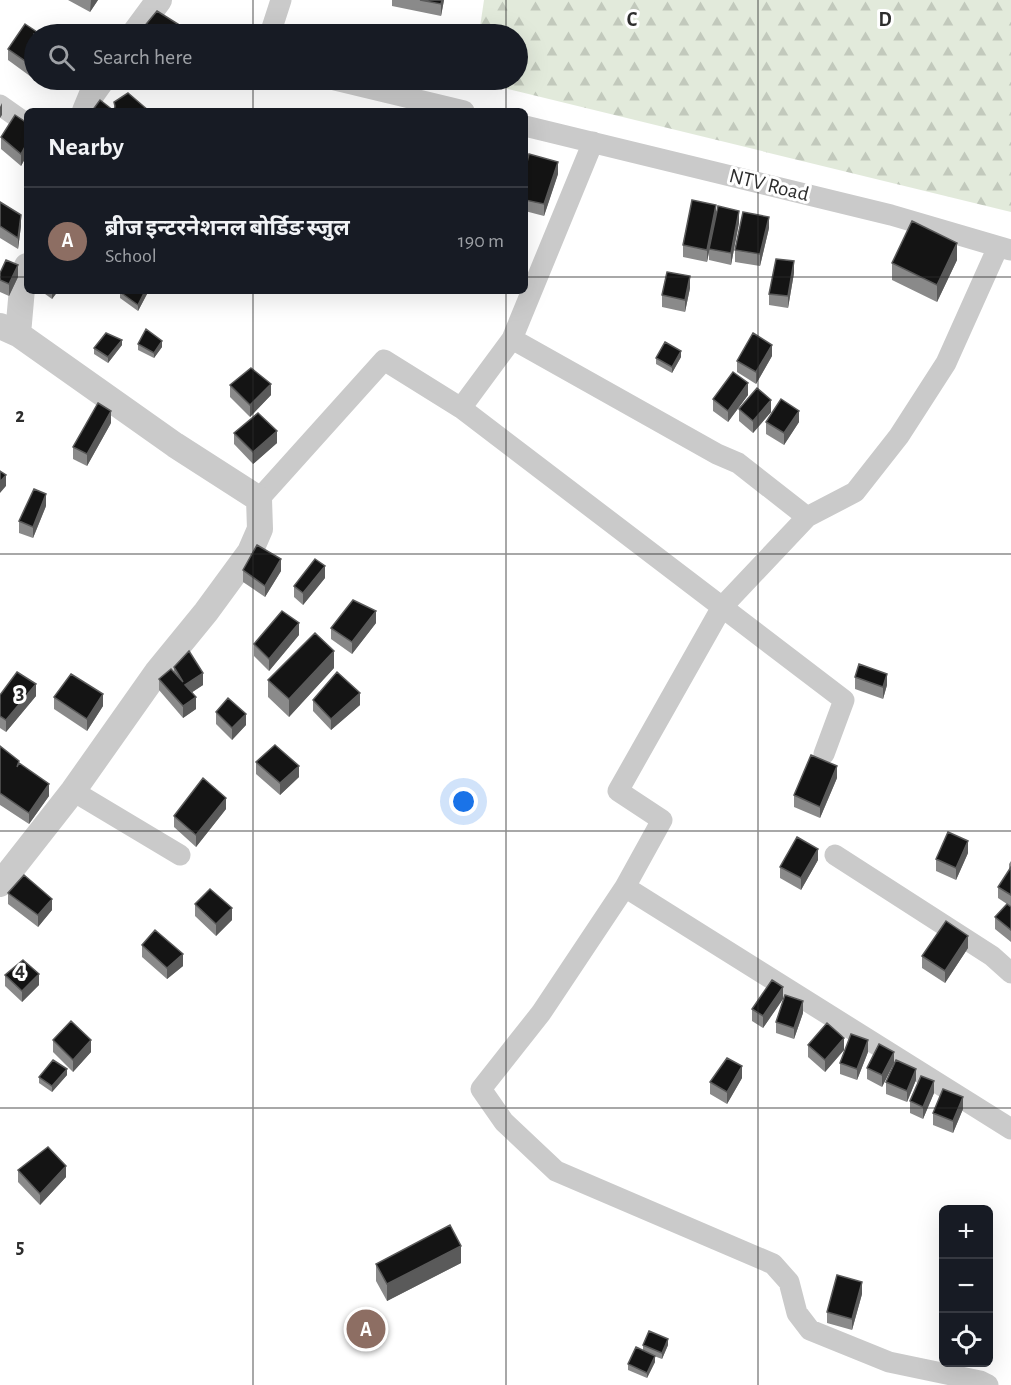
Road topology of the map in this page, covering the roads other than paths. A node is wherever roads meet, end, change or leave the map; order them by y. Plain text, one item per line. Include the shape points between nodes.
1 (159, 0) edge
2 (281, 0) edge
3 (141, 24) edge
4 (273, 24) edge
5 (95, 90) edge
6 (377, 90) edge
7 (0, 105) edge
8 (86, 108) edge
9 (452, 108) edge
10 (24, 122) edge
11 (528, 127) edge
12 (593, 142) junction
13 (1004, 249) edge
14 (24, 274) edge
15 (9, 330) edge
16 (512, 339) junction
17 (461, 408) junction
18 (259, 499) junction
19 (807, 517) junction
20 (722, 607) junction
21 (824, 754) dead end
22 (73, 791) junction
23 (180, 855) dead end
24 (835, 855) dead end
25 (0, 884) edge
26 (625, 887) junction
27 (1011, 973) edge
28 (1011, 1129) edge
29 (988, 1385) edge

1 - 3 street
2 - 4 street
5 - 8 street
6 - 9 street
7 - 10 street
11 - 12 street, NTV Road
12 - 13 street, NTV Road via 891,215
12 - 16 street
13 - 19 street via 946,363 899,436 855,492
14 - 15 street
15 - 18 street
16 - 17 street
16 - 19 street via 738,463
17 - 18 street via 384,360
17 - 20 street
18 - 22 street via 260,529 249,552
19 - 20 street
20 - 21 street via 844,700
20 - 26 street via 618,791 662,820
22 - 23 street
22 - 25 street
24 - 27 street via 992,956
26 - 28 street
26 - 29 street via 541,1013 481,1089 504,1122 556,1171 773,1264 789,1282 797,1312 810,1330 889,1362

